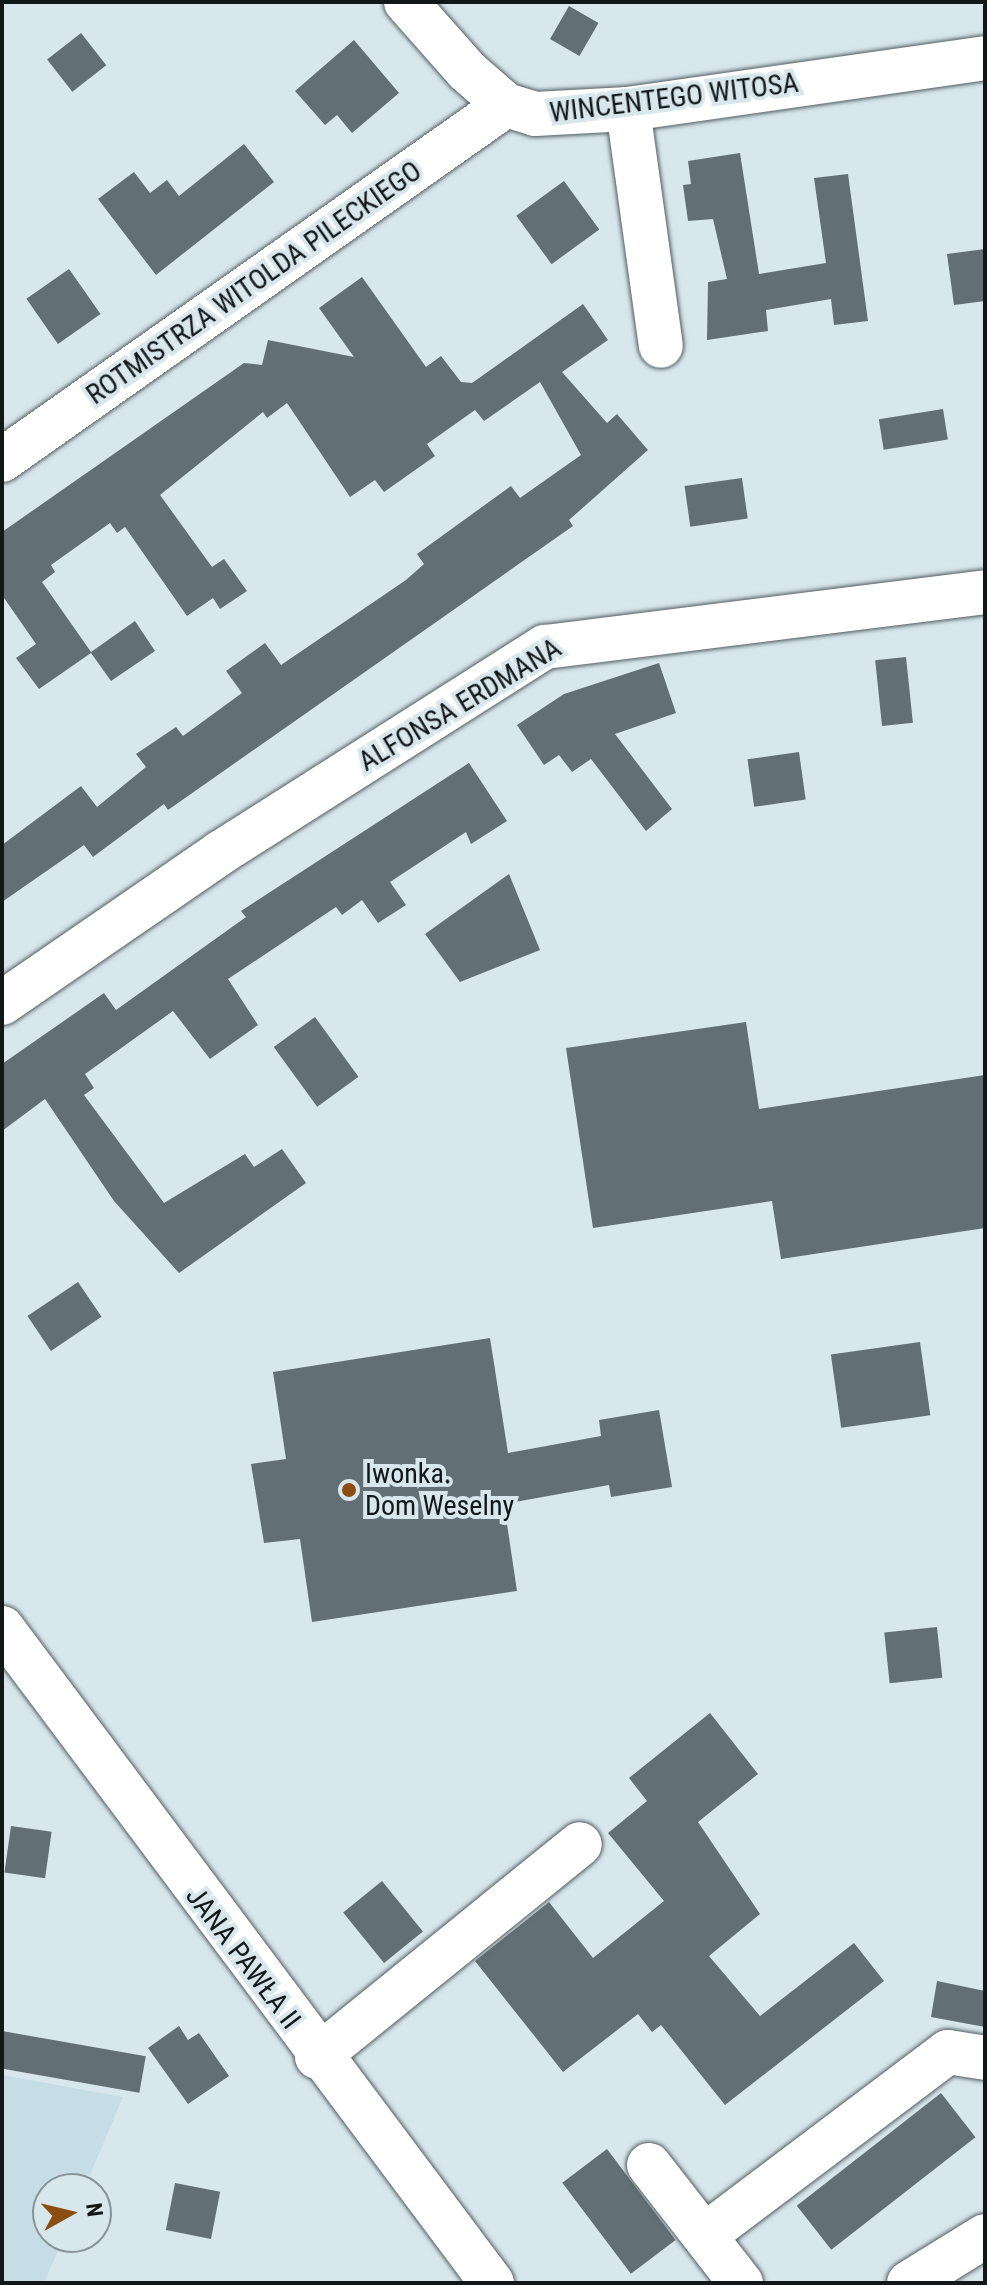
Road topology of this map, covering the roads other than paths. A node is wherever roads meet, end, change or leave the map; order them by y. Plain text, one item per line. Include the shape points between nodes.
1 (406, 2) edge
2 (985, 58) edge
3 (506, 105) junction
4 (628, 109) junction
5 (661, 346) dead end
6 (2, 460) edge
7 (985, 592) edge
8 (2, 1003) edge
9 (2, 1628) edge
10 (580, 1844) dead end
11 (317, 2057) junction
12 (985, 2058) edge
13 (649, 2165) dead end
14 (705, 2235) junction
15 (985, 2236) edge
16 (492, 2283) edge
17 (741, 2283) edge
18 (909, 2283) edge

1 - 3 street
2 - 4 street, WINCENTEGO WITOSA
3 - 4 street, WINCENTEGO WITOSA via 565,116
3 - 6 street, ROTMISTRZA WITOLDA PILECKIEGO
4 - 5 street
7 - 8 street, ALFONSA ERDMANA via 545,647 220,853
9 - 11 street, JANA PAWŁA II
10 - 11 street
11 - 16 street, JANA PAWŁA II
12 - 14 street via 948,2052
13 - 14 street
14 - 17 street
15 - 18 street

